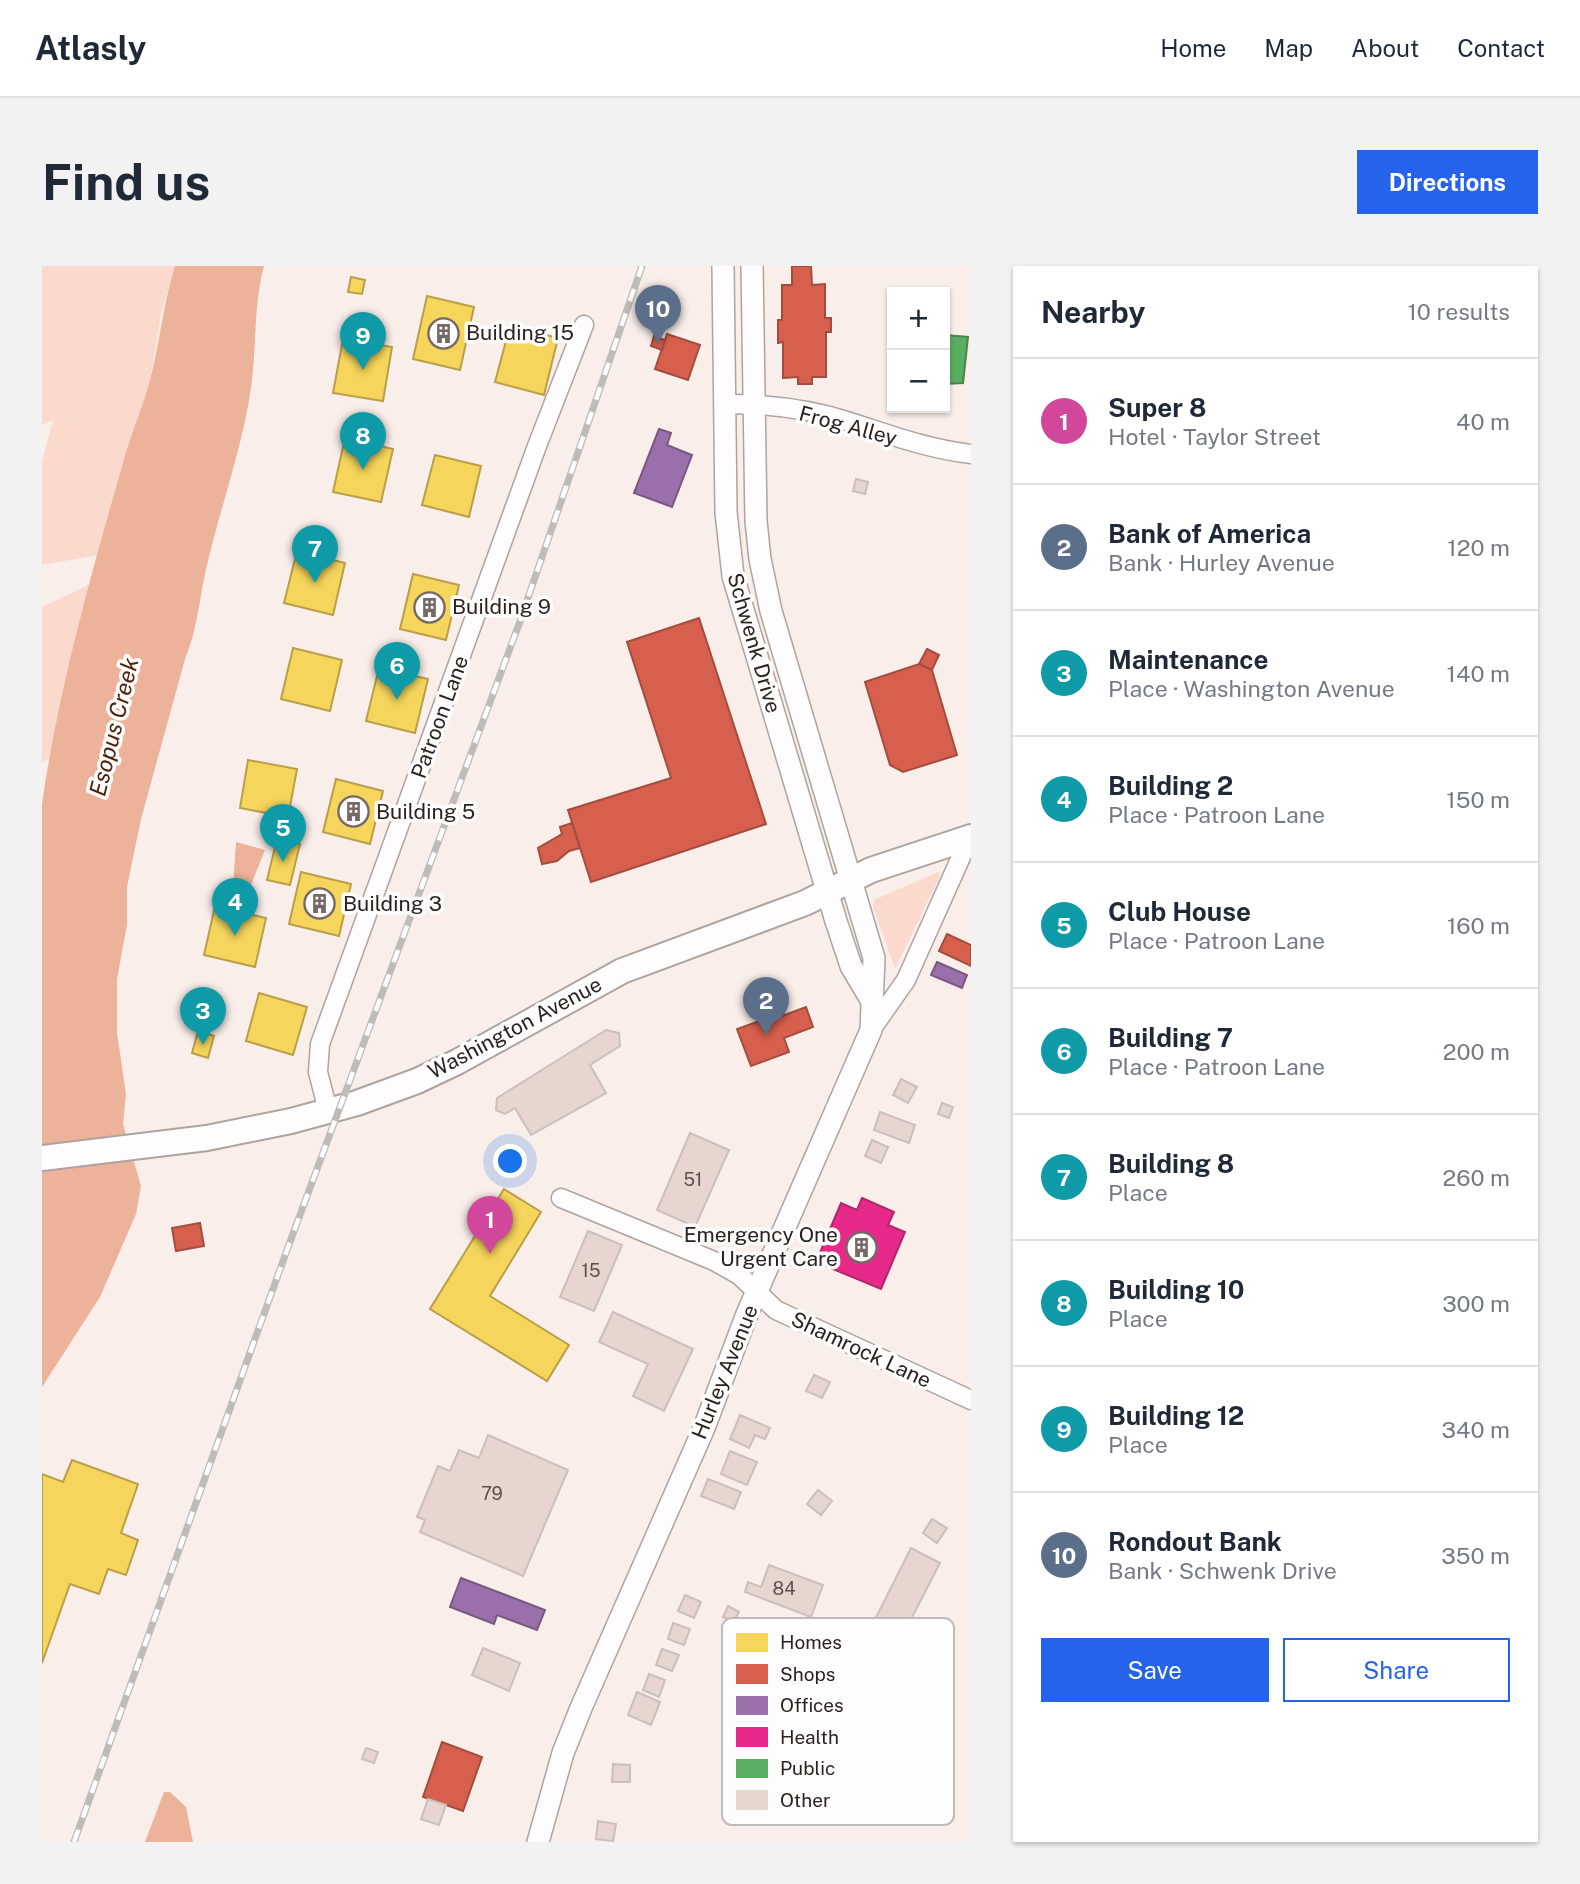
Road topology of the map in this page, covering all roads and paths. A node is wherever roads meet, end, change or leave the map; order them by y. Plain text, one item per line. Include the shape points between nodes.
1 (723, 267) edge
2 (752, 267) edge
3 (584, 325) dead end
4 (725, 404) junction
5 (754, 404) junction
6 (971, 454) edge
7 (971, 837) edge
8 (852, 880) junction
9 (827, 892) junction
10 (873, 1003) junction
11 (871, 1030) junction
12 (328, 1111) junction
13 (42, 1158) edge
14 (561, 1198) dead end
15 (757, 1292) junction
16 (971, 1400) edge
17 (538, 1842) edge

1 - 2 street
1 - 4 street, Schwenk Drive
2 - 5 street, Schwenk Drive
3 - 12 street, Patroon Lane via 320,1044 318,1072
4 - 5 street, Frog Alley
4 - 9 street, Schwenk Drive via 726,512 737,595
5 - 6 street, Frog Alley via 833,418 916,444
5 - 8 street, Schwenk Drive via 756,520 765,587
7 - 8 main road, Washington Avenue
7 - 11 street, Hurley Avenue via 906,980
8 - 9 main road, Washington Avenue
8 - 10 street, Schwenk Drive via 874,958
9 - 10 street, Schwenk Drive via 851,966
9 - 12 main road, Washington Avenue via 622,971 457,1062 417,1081
10 - 11 street, Schwenk Drive
11 - 15 street, Hurley Avenue
12 - 13 main road, Washington Avenue via 155,1146
14 - 15 street, Shamrock Lane via 714,1261
15 - 16 street, Shamrock Lane via 776,1310
15 - 17 street, Hurley Avenue via 704,1428 563,1753

